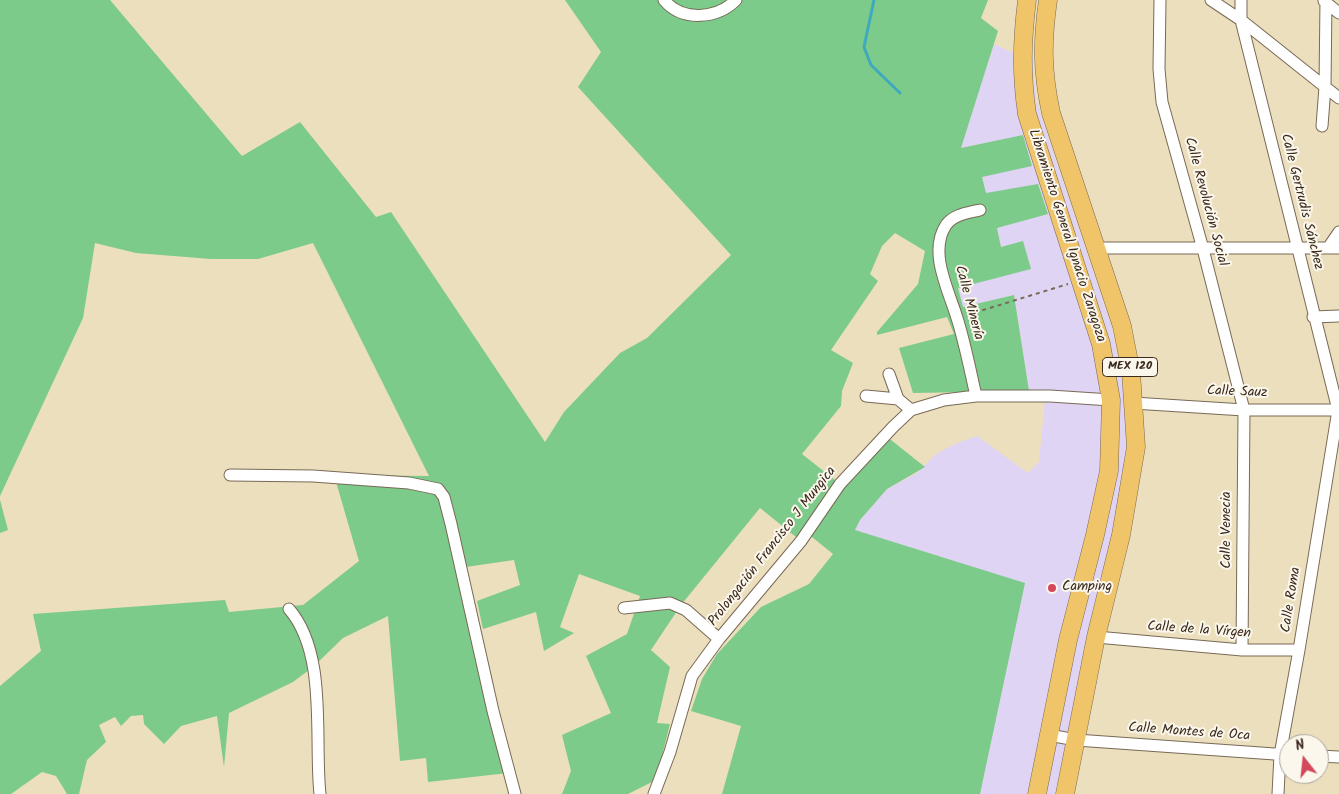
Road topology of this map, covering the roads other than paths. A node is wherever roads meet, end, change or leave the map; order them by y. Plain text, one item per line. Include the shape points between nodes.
1 (664, 0) edge
2 (736, 0) edge
3 (1027, 0) edge
4 (1048, 0) edge
5 (1160, 0) edge
6 (1211, 0) edge
7 (1240, 0) edge
8 (1325, 1) edge
9 (1339, 13) edge
10 (1241, 20) junction
11 (1326, 87) junction
12 (1339, 98) edge
13 (1322, 126) dead end
14 (980, 210) dead end
15 (1339, 232) edge
16 (1096, 248) junction
17 (1297, 248) junction
18 (1334, 248) edge
19 (1203, 249) junction
20 (1313, 316) junction
21 (1339, 316) edge
22 (889, 374) dead end
23 (866, 396) dead end
24 (976, 396) junction
25 (898, 399) junction
26 (1111, 400) junction
27 (1133, 403) junction
28 (911, 410) junction
29 (1244, 410) junction
30 (1339, 410) edge
31 (230, 476) dead end
32 (624, 608) dead end
33 (289, 609) dead end
34 (1096, 637) junction
35 (719, 639) junction
36 (1242, 650) junction
37 (1300, 650) junction
38 (1287, 734) edge
39 (1049, 735) junction
40 (1081, 740) junction
41 (1279, 755) edge
42 (320, 794) edge
43 (515, 794) edge
44 (654, 794) edge
45 (1037, 794) edge
46 (1065, 794) edge

1 - 2 street via 684,15 707,15 729,7
3 - 26 main road, Libramiento General Ignacio Zaragoza / MEX 120 via 1022,37 1022,78 1027,114 1101,344
4 - 16 main road, Libramiento General Ignacio Zaragoza / MEX 120 via 1043,35 1044,78 1050,113
5 - 19 street, Calle Revolución Social via 1158,69 1162,102
6 - 10 street
7 - 10 street, Calle Gertrudis Sánchez
8 - 9 street
8 - 11 street
10 - 11 street
10 - 17 street, Calle Gertrudis Sánchez
11 - 12 street
11 - 13 street
14 - 24 street, Calle Minería via 957,215 946,224 940,254
15 - 18 street
16 - 19 street
16 - 27 main road, Libramiento General Ignacio Zaragoza / MEX 120 via 1122,326
17 - 18 street
17 - 19 street
17 - 20 street, Calle Gertrudis Sánchez
19 - 29 street, Calle Revolución Social
20 - 21 street
20 - 30 street, Calle Gertrudis Sánchez
22 - 25 street
23 - 25 street
24 - 26 street, Prolongación Francisco J Mungica
24 - 28 street, Prolongación Francisco J Mungica via 944,400
25 - 28 street
26 - 39 main road, Libramiento General Ignacio Zaragoza / MEX 120 via 1109,471 1068,640
27 - 29 street, Calle Sauz
27 - 34 main road, Libramiento General Ignacio Zaragoza / MEX 120 via 1136,447 1132,481
28 - 35 street, Prolongación Francisco J Mungica via 840,484 801,541
29 - 30 street, Calle Sauz
29 - 36 street, Calle Venecia
30 - 37 street, Calle Roma
31 - 43 street via 323,476 409,483 438,489 444,497 451,524
32 - 35 street via 670,603 686,610
33 - 42 street via 298,620 314,673
34 - 36 street, Calle de la Vírgen
34 - 40 main road, Libramiento General Ignacio Zaragoza / MEX 120
35 - 44 street, Prolongación Francisco J Mungica via 692,676
36 - 37 street, Calle de la Vírgen
37 - 38 street, Calle Roma
39 - 40 street, Calle Montes de Oca
39 - 45 main road, Libramiento General Ignacio Zaragoza / MEX 120
40 - 41 street, Calle Montes de Oca
40 - 46 main road, Libramiento General Ignacio Zaragoza / MEX 120

